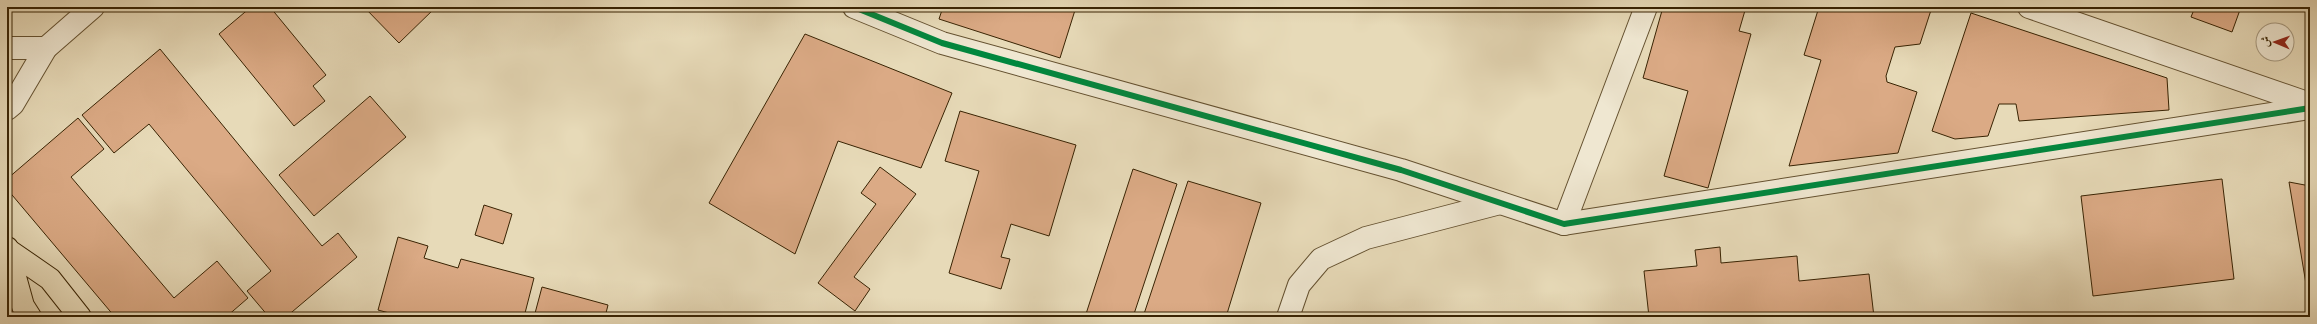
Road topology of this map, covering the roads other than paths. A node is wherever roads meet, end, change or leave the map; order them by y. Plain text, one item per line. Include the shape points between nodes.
1 (93, 7) edge
2 (854, 7) edge
3 (1646, 7) edge
4 (2029, 7) edge
5 (7, 48) edge
6 (46, 48) junction
7 (2310, 104) edge
8 (2310, 108) edge
9 (7, 109) edge
10 (1500, 203) junction
11 (1564, 224) junction
12 (8, 249) edge
13 (30, 317) edge
14 (80, 317) edge
15 (1288, 317) edge

1 - 6 street
2 - 10 street via 942,43 1401,170
3 - 11 street
4 - 7 street
5 - 6 street
6 - 9 street via 13,104
8 - 11 street
10 - 11 street
10 - 15 street via 1366,238 1321,259 1299,285
12 - 13 main road via 22,306
12 - 14 main road via 50,279

